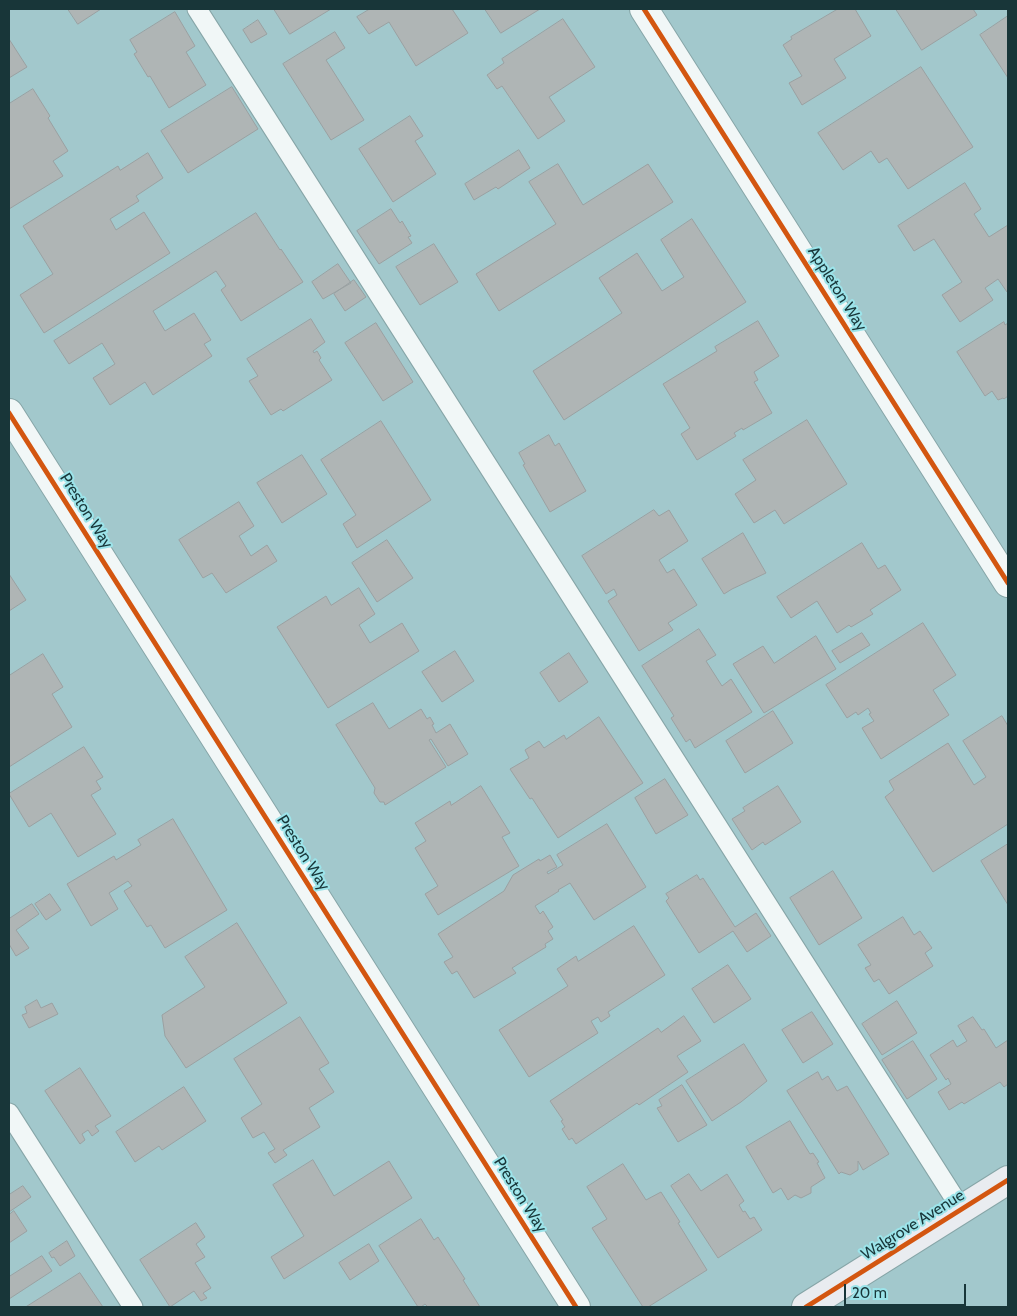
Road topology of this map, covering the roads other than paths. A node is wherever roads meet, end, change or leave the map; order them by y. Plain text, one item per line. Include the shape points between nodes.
1 (197, 9) edge
2 (644, 9) edge
3 (9, 413) edge
4 (1008, 583) edge
5 (9, 1113) edge
6 (1008, 1180) edge
7 (962, 1210) junction
8 (133, 1307) edge
9 (576, 1307) edge
10 (806, 1307) edge

1 - 7 lane
2 - 4 street, Appleton Way
3 - 9 street, Preston Way
5 - 8 lane
6 - 7 street, Walgrove Avenue
7 - 10 street, Walgrove Avenue

